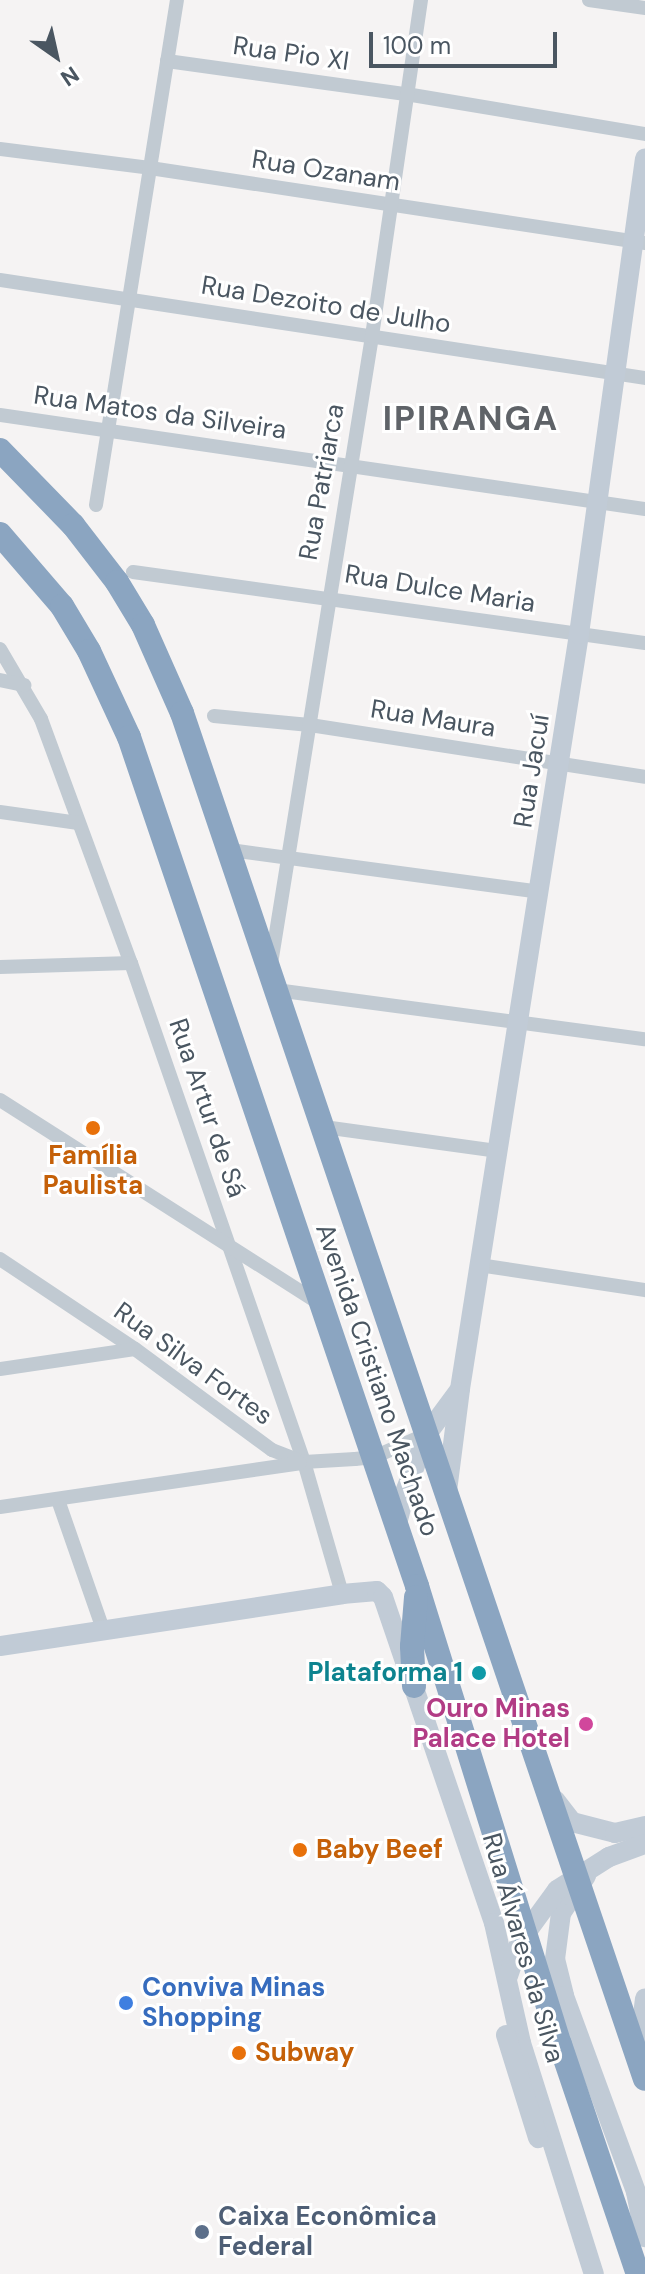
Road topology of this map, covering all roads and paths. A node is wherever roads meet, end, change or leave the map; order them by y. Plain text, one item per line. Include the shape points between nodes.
1 (177, 0) edge
2 (421, 0) edge
3 (589, 0) edge
4 (645, 8) edge
5 (167, 61) junction
6 (406, 94) junction
7 (645, 134) edge
8 (0, 149) edge
9 (645, 159) edge
10 (150, 168) junction
11 (389, 204) junction
12 (638, 242) edge
13 (0, 280) edge
14 (129, 299) junction
15 (372, 336) junction
16 (614, 373) junction
17 (645, 378) edge
18 (0, 415) edge
19 (107, 429) junction
20 (0, 450) edge
21 (349, 465) junction
22 (599, 501) junction
23 (96, 505) dead end
24 (645, 509) edge
25 (0, 534) edge
26 (133, 572) dead end
27 (327, 597) junction
28 (579, 634) junction
29 (645, 643) edge
30 (0, 649) edge
31 (0, 680) edge
32 (24, 685) junction
33 (214, 716) dead end
34 (310, 725) junction
35 (559, 763) junction
36 (645, 777) edge
37 (0, 812) edge
38 (78, 823) junction
39 (230, 850) junction
40 (288, 859) junction
41 (539, 892) junction
42 (131, 963) junction
43 (0, 967) edge
44 (273, 981) junction
45 (520, 1021) junction
46 (645, 1039) edge
47 (0, 1100) edge
48 (19, 1112) junction
49 (0, 1119) edge
50 (324, 1127) junction
51 (498, 1151) junction
52 (229, 1245) junction
53 (0, 1259) edge
54 (479, 1265) junction
55 (645, 1290) edge
56 (322, 1305) junction
57 (135, 1349) junction
58 (0, 1369) edge
59 (460, 1389) junction
60 (427, 1434) junction
61 (374, 1457) junction
62 (304, 1462) junction
63 (447, 1491) junction
64 (58, 1500) junction
65 (0, 1507) edge
66 (396, 1528) junction
67 (417, 1586) junction
68 (342, 1594) junction
69 (104, 1632) junction
70 (0, 1646) edge
71 (414, 1686) junction
72 (545, 1782) junction
73 (645, 1826) edge
74 (645, 1844) edge
75 (645, 1998) edge
76 (642, 2069) edge
77 (645, 2237) edge
78 (594, 2274) edge
79 (638, 2274) edge

1 - 5 street
2 - 6 street, Rua Patriarca
3 - 4 street
5 - 6 street, Rua Pio XI
5 - 10 street
6 - 7 street, Rua Pio XI
6 - 11 street, Rua Patriarca
8 - 10 street, Rua Ozanam
9 - 12 main road, Rua Jacuí
10 - 11 street, Rua Ozanam
10 - 14 street
11 - 12 street, Rua Ozanam
11 - 15 street, Rua Patriarca
12 - 16 main road, Rua Jacuí
13 - 14 street, Rua Dezoito de Julho
14 - 15 street, Rua Dezoito de Julho
14 - 19 street
15 - 16 street, Rua Dezoito de Julho
15 - 21 street, Rua Patriarca
16 - 17 street, Rua Dezoito de Julho
16 - 22 main road, Rua Jacuí
18 - 19 street, Rua Matos da Silveira
19 - 21 street, Rua Matos da Silveira
19 - 23 street
20 - 39 highway, Avenida Cristiano Machado via 73,525 143,625 182,713
21 - 22 street, Rua Matos da Silveira
21 - 27 street, Rua Patriarca
22 - 24 street, Rua Matos da Silveira
22 - 28 main road, Rua Jacuí
25 - 56 highway, Avenida Cristiano Machado via 69,617 129,737
26 - 27 street, Rua Dulce Maria
27 - 28 street, Rua Dulce Maria
27 - 34 street, Rua Patriarca
28 - 29 street, Rua Dulce Maria
28 - 35 main road, Rua Jacuí
30 - 32 street, Rua Artur de Sá
31 - 32 street
32 - 38 street, Rua Artur de Sá
33 - 34 street, Rua Maura
34 - 35 street, Rua Maura
34 - 40 street, Rua Patriarca
35 - 36 street, Rua Maura
35 - 41 main road, Rua Jacuí
37 - 38 street
38 - 42 street, Rua Artur de Sá
39 - 40 street
39 - 44 highway, Avenida Cristiano Machado
40 - 41 street
40 - 44 street, Rua Patriarca
41 - 45 main road, Rua Jacuí
42 - 43 street
42 - 52 street, Rua Artur de Sá
44 - 45 street
44 - 50 highway, Avenida Cristiano Machado
45 - 46 street
45 - 51 main road, Rua Jacuí
47 - 48 street
48 - 49 street
48 - 52 street
50 - 51 street
50 - 60 highway, Avenida Cristiano Machado
51 - 54 main road, Rua Jacuí
52 - 56 street
52 - 62 street, Rua Artur de Sá
53 - 57 street, Rua Silva Fortes
54 - 55 street
54 - 59 main road, Rua Jacuí
56 - 61 highway, Avenida Cristiano Machado
57 - 58 street
57 - 62 street, Rua Silva Fortes via 272,1450
59 - 60 main road, Rua Jacuí
59 - 63 main road, Rua Jacuí
60 - 61 street
60 - 63 highway, Avenida Cristiano Machado
60 - 66 main road, Rua Jacuí
61 - 62 street, Rua Silva Fortes
61 - 66 highway, Avenida Cristiano Machado
62 - 64 street
62 - 68 street, Rua Artur de Sá
63 - 72 highway, Avenida Cristiano Machado
64 - 65 street
64 - 69 street
66 - 67 highway, Avenida Cristiano Machado
67 - 71 highway
67 - 79 highway, Avenida Cristiano Machado
68 - 69 main road, Rua Álvares da Silva
68 - 71 main road, Rua Álvares da Silva via 377,1591 383,1597
69 - 70 main road, Rua Álvares da Silva
71 - 78 main road, Rua Álvares da Silva via 494,1923 521,2043
72 - 73 main road via 572,1822 615,1833
72 - 76 highway, Avenida Cristiano Machado
74 - 77 main road via 585,1876 561,1913 555,1959 636,2192
74 - 78 main road via 581,1871 557,1890 520,1941 504,1996 503,2025 513,2063 556,2187
75 - 76 main road

